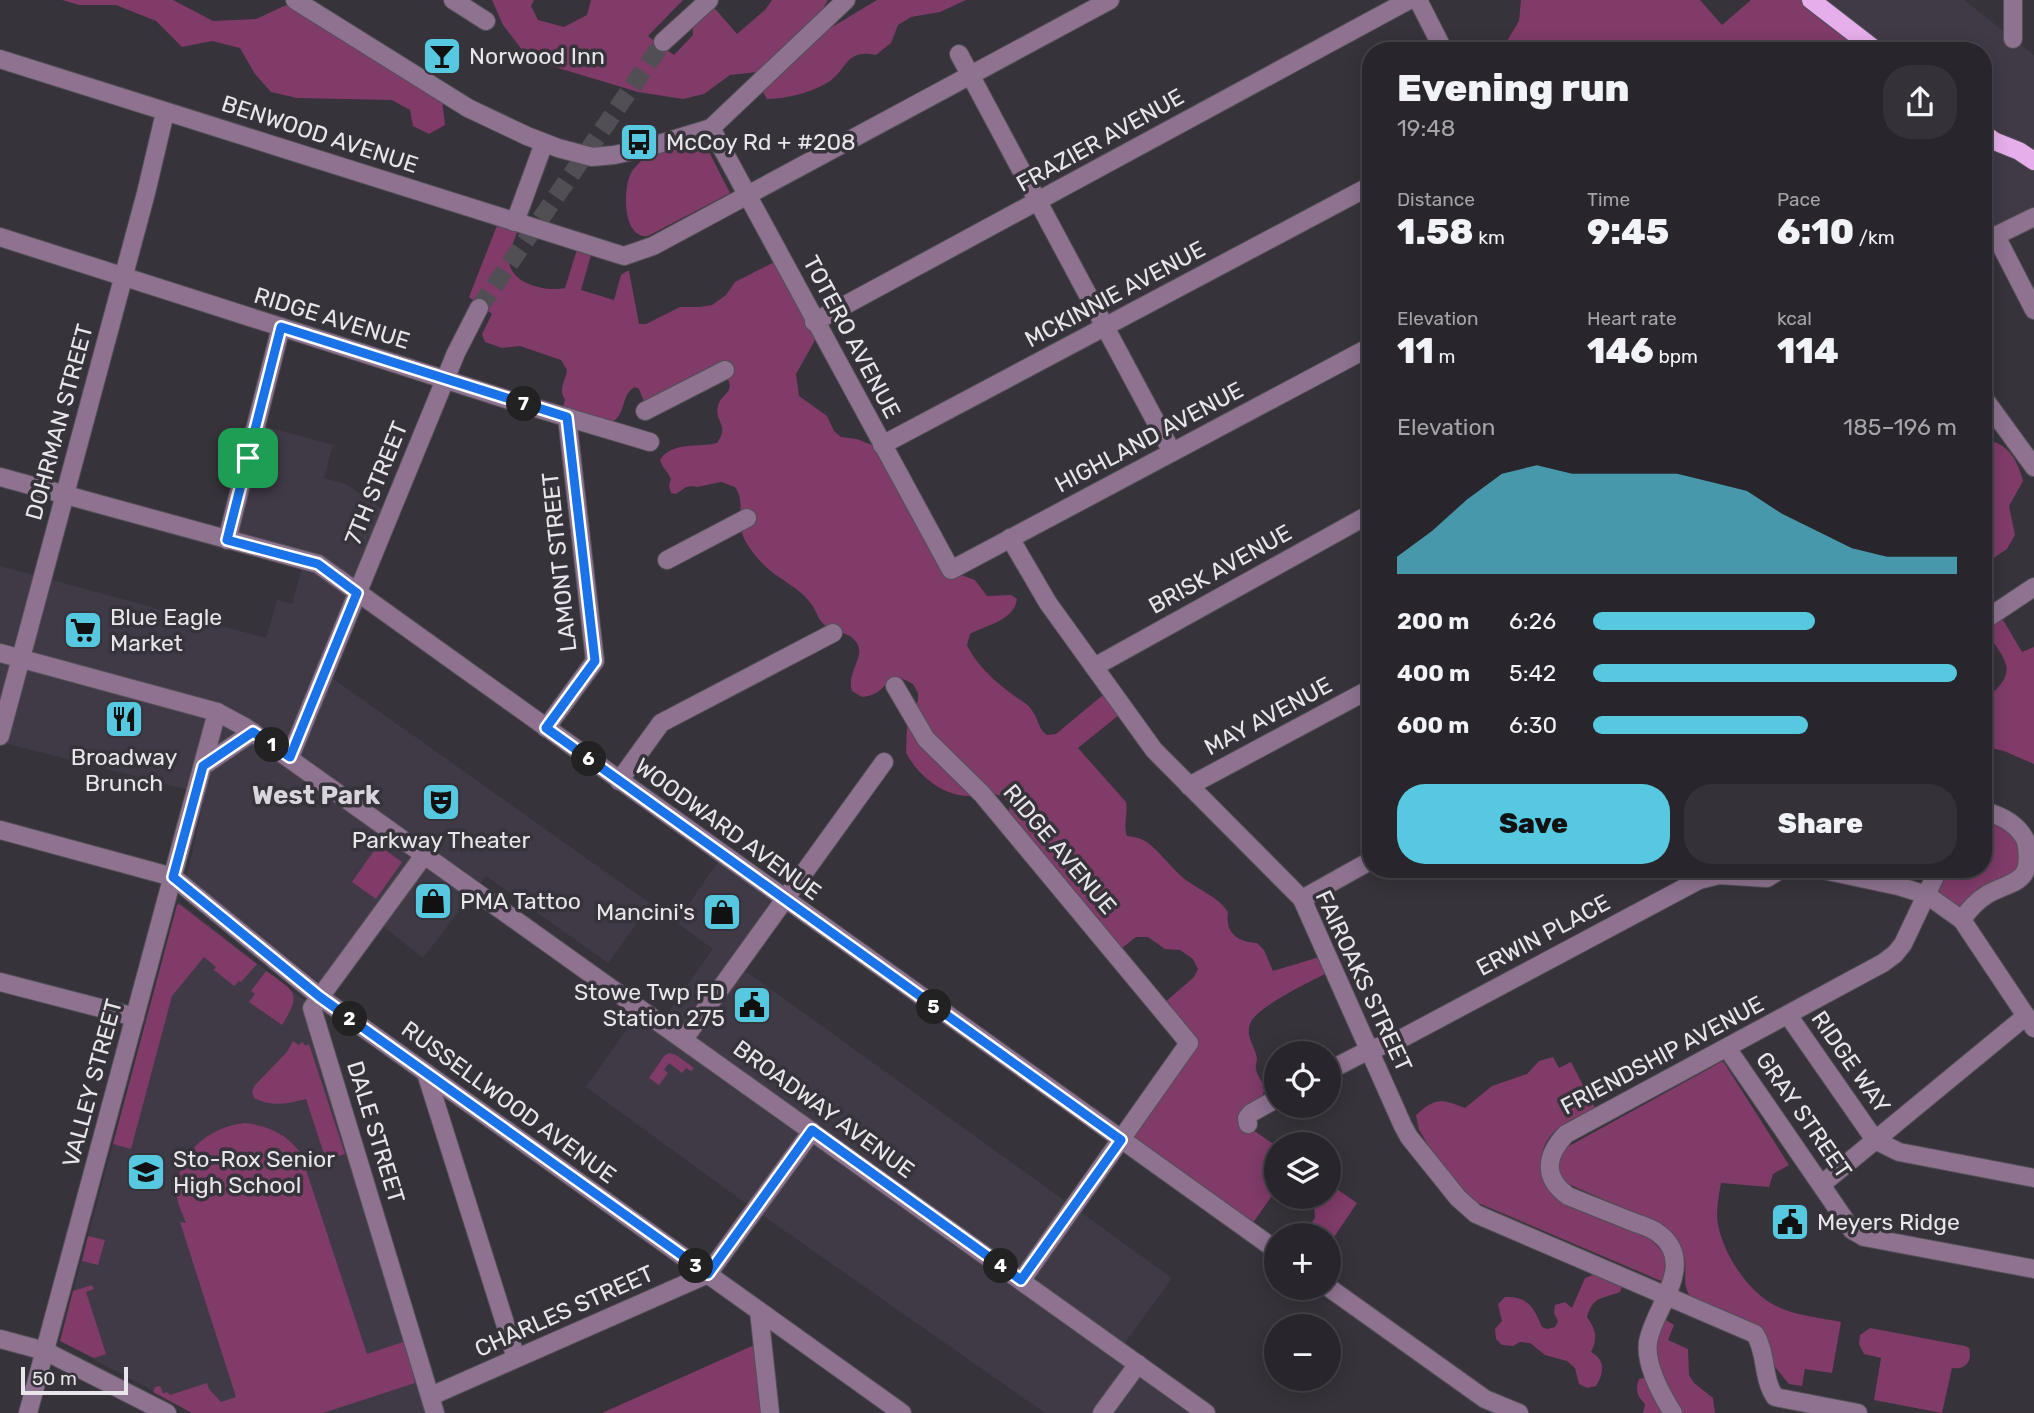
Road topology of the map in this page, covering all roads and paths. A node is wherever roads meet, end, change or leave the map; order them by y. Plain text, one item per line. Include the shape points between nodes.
1 (295, 0) edge
2 (453, 0) edge
3 (709, 0) edge
4 (846, 0) edge
5 (1110, 0) edge
6 (1409, 0) edge
7 (1418, 0) edge
8 (1811, 0) edge
9 (2013, 0) edge
10 (486, 21) dead end
11 (2013, 39) dead end
12 (1439, 42) edge
13 (1865, 42) edge
14 (663, 43) tunnel mouth
15 (959, 54) dead end
16 (0, 59) edge
17 (971, 75) junction
18 (163, 121) dead end
19 (711, 128) junction
20 (1992, 139) edge
21 (544, 143) junction
22 (2026, 150) edge
23 (2034, 161) edge
24 (1362, 190) edge
25 (748, 195) junction
26 (1038, 202) junction
27 (2034, 217) edge
28 (515, 222) junction
29 (0, 237) edge
30 (1992, 238) edge
31 (1992, 242) edge
32 (123, 278) junction
33 (479, 308) tunnel mouth
34 (2034, 310) edge
35 (814, 322) junction
36 (281, 327) junction
37 (1105, 327) junction
38 (1362, 351) edge
39 (725, 370) dead end
40 (445, 379) junction
41 (1992, 409) edge
42 (645, 411) dead end
43 (567, 417) junction
44 (650, 442) dead end
45 (882, 445) junction
46 (1172, 452) junction
47 (2034, 467) edge
48 (0, 477) edge
49 (65, 496) junction
50 (747, 518) dead end
51 (1362, 518) edge
52 (1010, 538) junction
53 (227, 540) junction
54 (667, 560) dead end
55 (951, 569) joint
56 (2034, 587) edge
57 (357, 593) junction
58 (1992, 615) edge
59 (833, 633) dead end
60 (0, 653) edge
61 (21, 659) junction
62 (1094, 667) junction
63 (895, 686) dead end
64 (1362, 693) edge
65 (217, 712) junction
66 (546, 728) junction
67 (253, 732) junction
68 (0, 736) edge
69 (290, 757) junction
70 (884, 762) dead end
71 (203, 766) junction
72 (619, 780) junction
73 (1189, 786) junction
74 (1992, 815) edge
75 (0, 830) edge
76 (425, 854) junction
77 (1362, 865) edge
78 (173, 877) junction
79 (1707, 878) edge
80 (1860, 878) edge
81 (1934, 878) edge
82 (1927, 895) junction
83 (784, 899) junction
84 (1302, 899) junction
85 (1962, 920) junction
86 (0, 982) edge
87 (320, 997) junction
88 (1788, 1015) junction
89 (135, 1017) junction
90 (2030, 1022) edge
91 (684, 1039) junction
92 (1727, 1048) junction
93 (1371, 1049) junction
94 (1341, 1064) edge
95 (426, 1073) junction
96 (1264, 1106) edge
97 (1248, 1124) dead end
98 (812, 1130) junction
99 (1121, 1140) junction
100 (1875, 1140) junction
101 (2034, 1178) edge
102 (1822, 1184) junction
103 (1264, 1241) edge
104 (2034, 1269) edge
105 (708, 1274) junction
106 (1021, 1280) junction
107 (1667, 1295) junction
108 (1341, 1296) edge
109 (759, 1311) junction
110 (0, 1339) edge
111 (45, 1351) junction
112 (516, 1358) junction
113 (1138, 1364) junction
114 (433, 1405) edge
115 (28, 1413) edge
116 (167, 1413) edge
117 (770, 1413) edge
118 (902, 1413) edge
119 (1102, 1413) edge
120 (1206, 1413) edge
121 (1519, 1413) edge
122 (1673, 1413) edge
123 (1858, 1413) edge

1 - 21 street via 468,108
2 - 10 street
3 - 14 street
4 - 19 street
5 - 17 street
6 - 26 street, FRAZIER AVENUE
7 - 12 street
8 - 13 main road
9 - 11 street
15 - 17 street
16 - 28 street, BENWOOD AVENUE
17 - 25 street
17 - 26 street
18 - 32 street, DOHRMAN STREET
19 - 21 street via 592,157
19 - 25 street, TOTERO AVENUE
20 - 22 main road
21 - 28 street
22 - 23 main road
24 - 37 street, MCKINNIE AVENUE
25 - 28 street, BENWOOD AVENUE via 653,246 624,256
25 - 35 street, TOTERO AVENUE
26 - 35 street, FRAZIER AVENUE
26 - 37 street
27 - 30 street
29 - 32 street, RIDGE AVENUE
31 - 34 street
32 - 36 street, RIDGE AVENUE
32 - 49 street, DOHRMAN STREET
33 - 40 street, 7TH STREET
35 - 45 street, TOTERO AVENUE
36 - 40 street, RIDGE AVENUE
36 - 53 street
37 - 45 street, MCKINNIE AVENUE
37 - 46 street
38 - 46 street, HIGHLAND AVENUE
39 - 42 street
40 - 43 street, RIDGE AVENUE
40 - 57 street, 7TH STREET
41 - 47 street
43 - 44 street, RIDGE AVENUE
43 - 66 street, LAMONT STREET via 595,661
45 - 55 street, TOTERO AVENUE
46 - 52 street, HIGHLAND AVENUE
48 - 49 street, WOODWARD AVENUE
49 - 53 street, WOODWARD AVENUE
49 - 61 street, DOHRMAN STREET
50 - 54 street
51 - 62 street, BRISK AVENUE
52 - 55 street, HIGHLAND AVENUE
52 - 62 street, FAIROAKS STREET via 1048,603
53 - 57 street, WOODWARD AVENUE via 318,564
56 - 58 street
57 - 66 street, WOODWARD AVENUE
57 - 69 street, 7TH STREET
59 - 72 street via 661,723
60 - 61 street, BROADWAY AVENUE
61 - 65 street, BROADWAY AVENUE
61 - 68 street, DOHRMAN STREET
62 - 73 street, FAIROAKS STREET via 1154,750
63 - 99 street, RIDGE AVENUE via 926,738 982,794 1189,1043
64 - 73 street, MAY AVENUE
65 - 67 street, BROADWAY AVENUE
65 - 71 street, VALLEY STREET
66 - 72 street, WOODWARD AVENUE
67 - 69 street, BROADWAY AVENUE
67 - 71 street
69 - 76 street, BROADWAY AVENUE
70 - 83 street
71 - 78 street, VALLEY STREET
72 - 83 street, WOODWARD AVENUE
73 - 84 street, FAIROAKS STREET
74 - 85 street via 2024,836 2032,864 2027,878 1987,895
75 - 78 street, RUSSELLWOOD AVENUE
76 - 87 street
76 - 91 street, BROADWAY AVENUE
77 - 84 street
78 - 87 street, RUSSELLWOOD AVENUE
78 - 89 street, VALLEY STREET
79 - 93 street, ERWIN PLACE via 1395,1042
80 - 82 street
81 - 82 street, FRIENDSHIP AVENUE
82 - 85 street
82 - 88 street, FRIENDSHIP AVENUE via 1895,954
83 - 91 street
83 - 99 street, WOODWARD AVENUE
84 - 93 street, FAIROAKS STREET
85 - 90 street
86 - 89 street
87 - 95 street, RUSSELLWOOD AVENUE
87 - 114 street, DALE STREET via 312,1008
88 - 92 street, FRIENDSHIP AVENUE
88 - 100 street, RIDGE WAY
89 - 111 street, VALLEY STREET
90 - 100 street
91 - 98 street, BROADWAY AVENUE
92 - 102 street, GRAY STREET
92 - 107 street, FRIENDSHIP AVENUE via 1566,1134 1554,1147 1549,1162 1552,1179 1568,1196 1659,1233 1671,1250 1675,1267
93 - 94 street, ERWIN PLACE
93 - 107 street, FAIROAKS STREET via 1409,1137 1476,1214
95 - 105 street, RUSSELLWOOD AVENUE
95 - 112 street
96 - 97 street via 1251,1113
98 - 105 street
98 - 106 street, BROADWAY AVENUE
99 - 103 street, WOODWARD AVENUE
99 - 106 street
100 - 101 street, RIDGE WAY via 1899,1152
100 - 102 street
102 - 104 street, GRAY STREET via 1852,1230 1864,1237
105 - 109 street, RUSSELLWOOD AVENUE
105 - 112 street, CHARLES STREET
106 - 113 street, BROADWAY AVENUE
107 - 122 street, FRIENDSHIP AVENUE via 1648,1341 1648,1354
107 - 123 street, FAIROAKS STREET via 1755,1334 1775,1397
108 - 121 street via 1485,1399
109 - 117 street
109 - 118 street, RUSSELLWOOD AVENUE
110 - 111 street
111 - 115 street, VALLEY STREET
111 - 116 street
112 - 114 street, CHARLES STREET
113 - 119 street
113 - 120 street, BROADWAY AVENUE

